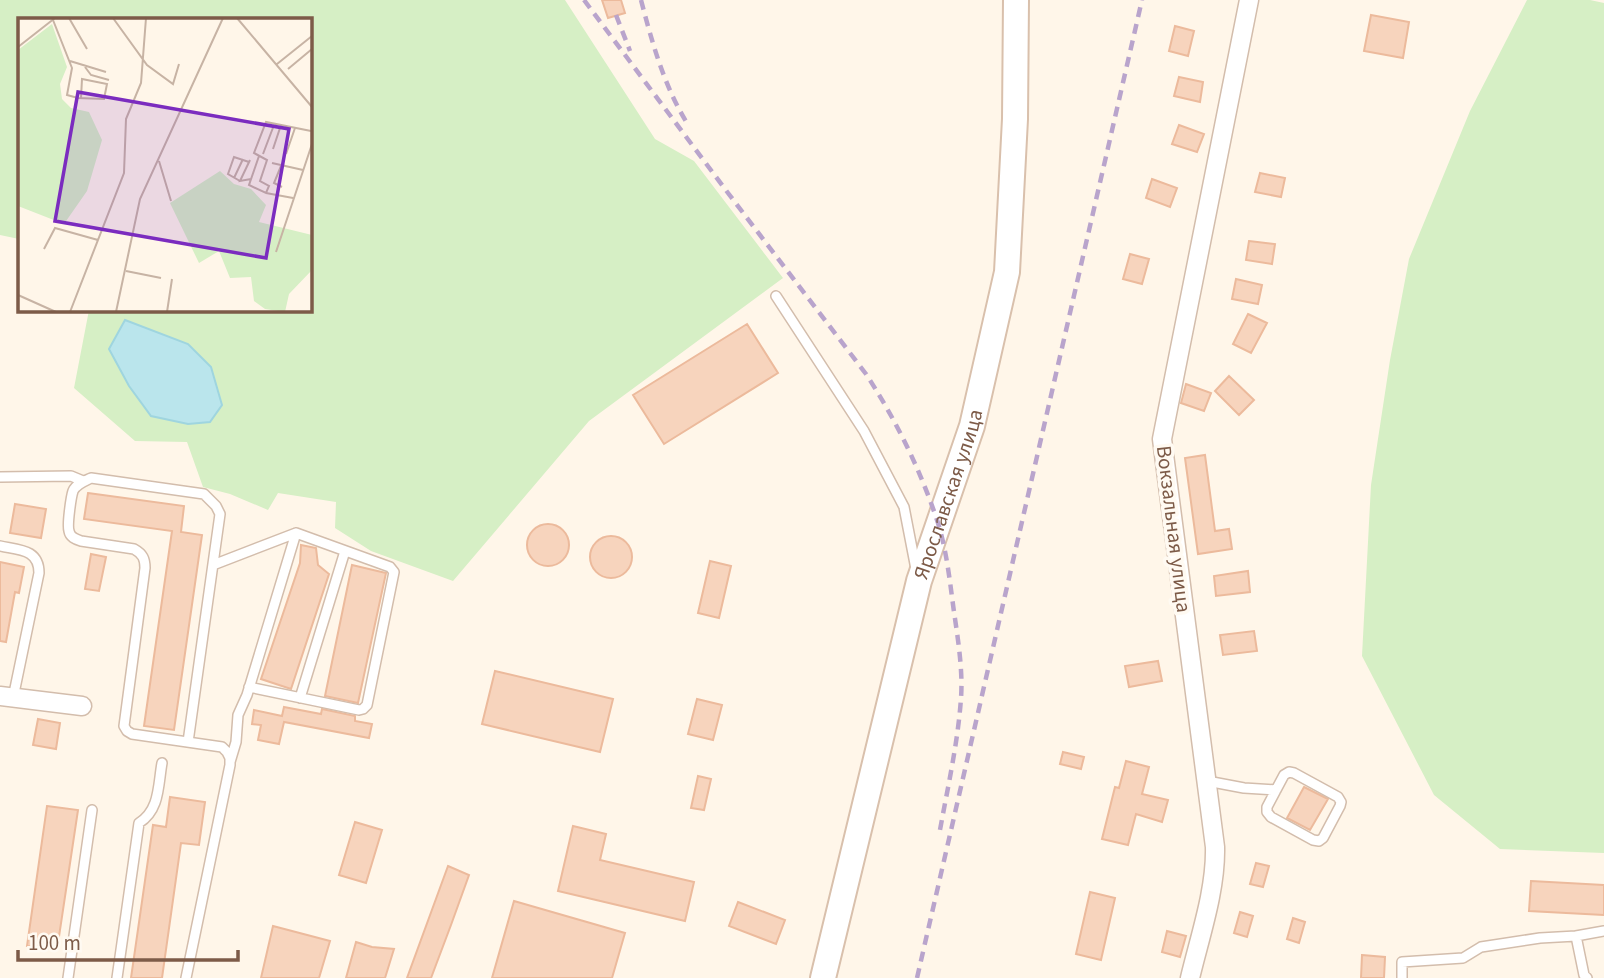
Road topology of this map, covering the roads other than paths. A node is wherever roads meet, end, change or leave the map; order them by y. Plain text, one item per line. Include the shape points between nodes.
1 (1016, 0) edge
2 (1249, 0) edge
3 (776, 296) dead end
4 (0, 477) edge
5 (83, 481) junction
6 (296, 534) junction
7 (0, 546) edge
8 (345, 551) junction
9 (213, 565) junction
10 (919, 580) junction
11 (249, 687) junction
12 (6, 697) edge
13 (300, 698) junction
14 (82, 706) dead end
15 (188, 742) junction
16 (162, 763) dead end
17 (230, 765) junction
18 (1207, 781) junction
19 (1276, 790) junction
20 (92, 810) dead end
21 (1604, 931) edge
22 (1576, 936) junction
23 (68, 978) edge
24 (117, 978) edge
25 (186, 978) edge
26 (823, 978) edge
27 (1191, 978) edge
28 (1402, 978) edge
29 (1587, 978) edge

1 - 10 main road, Ярославская улица via 1007,272 972,426
2 - 18 street, Вокзальная улица via 1162,439
3 - 10 lane via 864,431 904,507
4 - 5 lane via 71,475
5 - 9 lane via 91,478 204,494 220,514
5 - 15 lane via 73,491 69,531 73,538 134,549 145,559 124,726 132,734
6 - 8 lane
6 - 9 lane
6 - 11 lane
7 - 12 lane via 29,552 39,565
8 - 13 lane
8 - 13 lane via 394,572 368,705 359,710
9 - 15 lane
10 - 26 main road, Ярославская улица
11 - 13 lane
11 - 17 lane via 238,715
12 - 14 street
15 - 17 lane via 222,747
16 - 24 lane via 156,804 139,823
17 - 25 lane
18 - 19 lane
18 - 27 street, Вокзальная улица via 1216,866
19 - 19 lane via 1289,772 1338,797 1340,806 1323,838 1313,840 1271,817 1267,807
20 - 23 lane
21 - 22 lane
22 - 28 lane via 1481,947 1463,958 1402,962
22 - 29 lane

